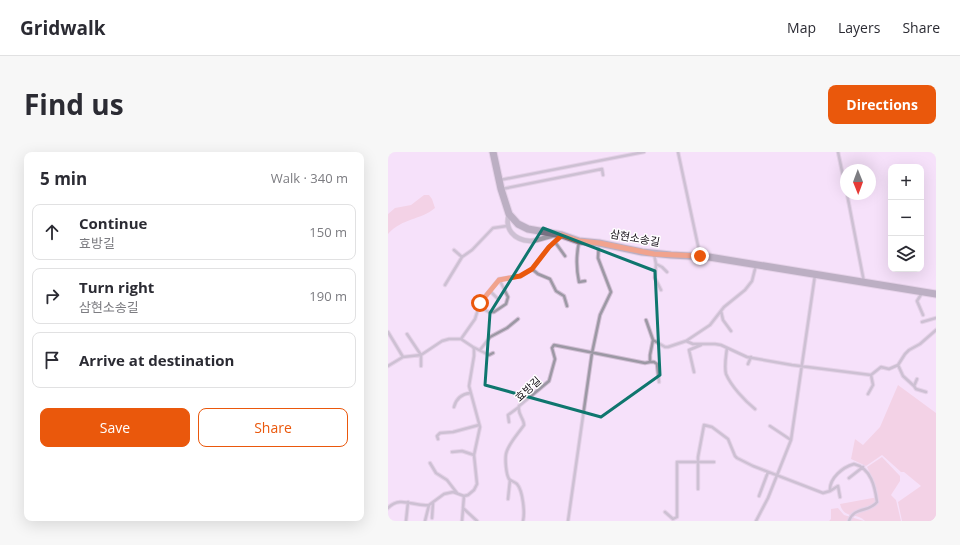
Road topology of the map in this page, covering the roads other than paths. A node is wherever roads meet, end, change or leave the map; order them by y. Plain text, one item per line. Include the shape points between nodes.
1 (494, 152) edge
2 (644, 152) edge
3 (678, 152) edge
4 (838, 152) edge
5 (841, 164) edge
6 (603, 174) dead end
7 (499, 180) junction
8 (501, 189) junction
9 (848, 200) edge
10 (509, 214) junction
11 (507, 226) junction
12 (559, 235) junction
13 (579, 241) junction
14 (555, 242) junction
15 (599, 243) junction
16 (454, 250) dead end
17 (654, 254) junction
18 (565, 256) dead end
19 (700, 256) junction
20 (462, 257) junction
21 (656, 264) junction
22 (756, 265) junction
23 (532, 269) junction
24 (667, 272) dead end
25 (815, 274) junction
26 (499, 280) junction
27 (585, 281) dead end
28 (864, 282) junction
29 (445, 285) dead end
30 (661, 290) dead end
31 (490, 291) junction
32 (922, 292) junction
33 (936, 294) edge
34 (497, 298) dead end
35 (567, 306) dead end
36 (479, 307) junction
37 (721, 311) junction
38 (923, 315) dead end
39 (936, 318) edge
40 (518, 319) dead end
41 (646, 320) dead end
42 (922, 322) dead end
43 (936, 330) edge
44 (731, 331) dead end
45 (388, 332) edge
46 (407, 334) dead end
47 (461, 339) junction
48 (653, 340) junction
49 (686, 341) junction
50 (702, 344) junction
51 (473, 347) junction
52 (727, 348) junction
53 (480, 350) junction
54 (493, 353) dead end
55 (592, 353) junction
56 (420, 355) junction
57 (403, 357) junction
58 (751, 357) junction
59 (650, 362) junction
60 (748, 364) dead end
61 (898, 365) junction
62 (388, 366) edge
63 (421, 366) dead end
64 (802, 366) junction
65 (694, 372) dead end
66 (871, 376) junction
67 (917, 379) dead end
68 (659, 382) dead end
69 (537, 383) dead end
70 (543, 386) junction
71 (914, 386) junction
72 (926, 392) dead end
73 (470, 393) junction
74 (868, 394) dead end
75 (519, 406) junction
76 (454, 407) dead end
77 (755, 408) dead end
78 (509, 422) dead end
79 (479, 425) junction
80 (770, 426) dead end
81 (438, 439) dead end
82 (791, 440) junction
83 (452, 452) dead end
84 (474, 455) junction
85 (698, 461) junction
86 (714, 462) dead end
87 (430, 463) dead end
88 (863, 467) junction
89 (768, 472) junction
90 (776, 475) junction
91 (849, 478) dead end
92 (510, 479) junction
93 (698, 489) dead end
94 (830, 491) junction
95 (457, 493) junction
96 (464, 496) junction
97 (759, 496) dead end
98 (840, 497) dead end
99 (508, 499) dead end
100 (408, 502) junction
101 (433, 502) junction
102 (429, 505) junction
103 (388, 508) edge
104 (463, 508) junction
105 (665, 512) dead end
106 (432, 518) dead end
107 (406, 521) edge
108 (424, 521) edge
109 (462, 521) edge
110 (477, 521) edge
111 (523, 521) edge
112 (568, 521) edge
113 (756, 521) edge
114 (849, 521) edge

1 - 7 street
2 - 7 lane
3 - 19 lane
4 - 5 lane
6 - 8 lane via 602,169
7 - 8 street
8 - 10 street
9 - 28 lane
10 - 11 street
10 - 12 street, 삼현소송길 via 518,224 528,229
11 - 12 street via 518,238 529,241
11 - 20 lane via 493,228
12 - 13 street, 삼현소송길
12 - 14 lane
13 - 15 street, 삼현소송길
13 - 27 lane via 576,269 579,282
14 - 18 lane
14 - 23 lane
15 - 17 street, 삼현소송길
15 - 55 lane via 598,258 611,292 600,315
16 - 20 lane
17 - 19 street, 삼현소송길
17 - 21 lane
19 - 22 street, 삼현소송길
20 - 29 lane
21 - 24 lane
21 - 30 lane via 655,278
22 - 25 street, 삼현소송길
22 - 37 lane via 748,286
23 - 26 lane via 520,276
23 - 35 lane via 550,279 556,291 564,296
25 - 28 street, 삼현소송길
25 - 64 lane
26 - 31 lane
26 - 36 lane via 508,297 506,304 494,312
28 - 32 street, 삼현소송길
31 - 34 lane
31 - 36 lane
32 - 33 street, 삼현소송길
32 - 38 lane via 917,301
36 - 47 lane via 475,319
37 - 44 lane via 723,320
37 - 49 lane via 710,325
39 - 42 lane
40 - 53 lane via 490,337
41 - 48 lane
43 - 61 lane via 909,350
45 - 57 lane
46 - 56 lane
47 - 51 lane
47 - 56 lane via 442,341
48 - 49 lane via 668,348
48 - 59 lane
49 - 50 lane
50 - 52 lane via 715,344
50 - 65 lane via 689,350
51 - 53 lane
51 - 73 lane
52 - 58 lane
52 - 77 lane via 726,374 743,399
53 - 54 lane
55 - 59 lane
55 - 70 lane, 효방길 via 554,345 552,348 555,359 550,378
55 - 112 lane
56 - 57 lane
56 - 63 lane
57 - 62 lane
58 - 60 lane
58 - 64 lane
59 - 68 lane via 656,362 658,366
61 - 66 lane via 889,369 881,367
61 - 71 lane via 903,376
64 - 66 lane
64 - 82 lane
66 - 74 lane via 873,385
67 - 71 lane
69 - 70 lane
70 - 75 lane, 효방길
71 - 72 lane
73 - 76 lane via 457,400
73 - 79 lane
75 - 78 lane via 508,415
75 - 92 lane, 효방길 via 518,412 524,425 506,455
79 - 81 lane via 440,433
79 - 84 lane
80 - 82 lane
82 - 90 lane
83 - 84 lane via 462,451
84 - 96 lane via 477,484 471,493
85 - 86 lane
85 - 89 lane via 704,425 712,427 728,439 737,458
85 - 93 lane
85 - 105 lane via 676,462 677,517 673,519
87 - 95 lane via 436,473 447,480
88 - 91 lane
88 - 94 lane via 854,464 846,468 832,480
88 - 114 lane via 872,480 877,502 852,515
89 - 90 lane
89 - 97 lane
90 - 94 lane via 816,491
90 - 113 lane
92 - 99 lane
92 - 111 lane, 효방길 via 518,487 524,510
94 - 98 lane via 838,486
95 - 96 lane
95 - 101 lane via 447,492
96 - 104 lane
100 - 102 lane
100 - 103 lane via 393,503
100 - 107 lane
101 - 102 lane
101 - 106 lane
102 - 108 lane
104 - 109 lane
104 - 110 lane

